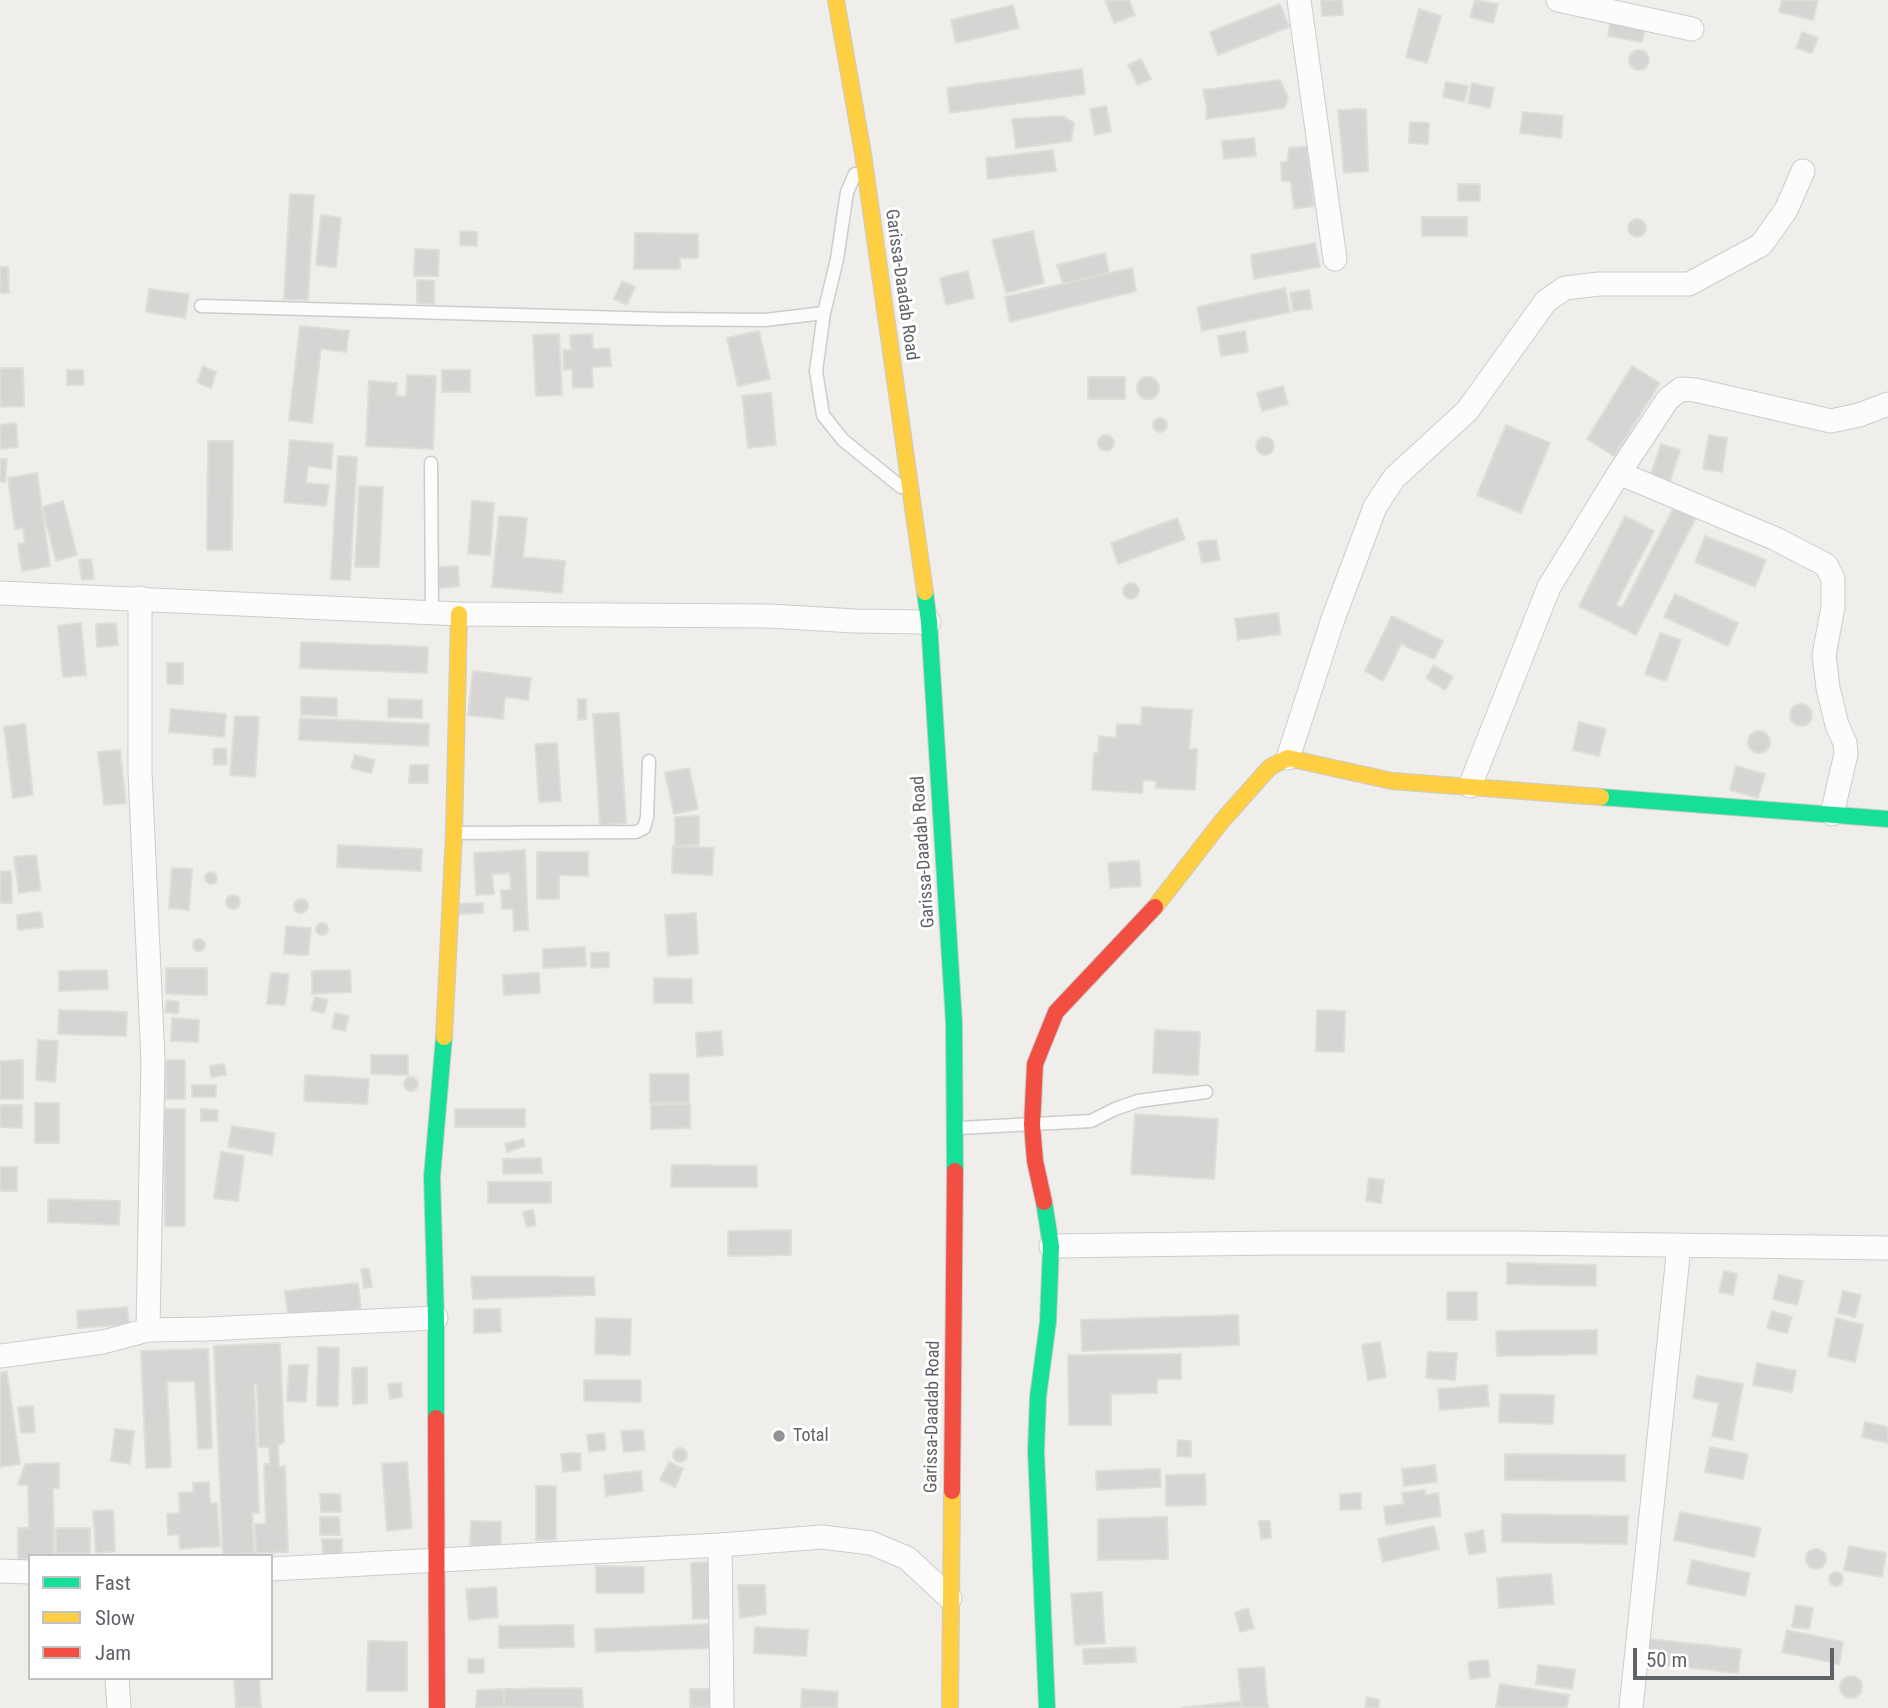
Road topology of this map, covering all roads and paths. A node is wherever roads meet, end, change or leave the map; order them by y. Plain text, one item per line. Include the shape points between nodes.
1 (836, 0) edge
2 (1299, 0) edge
3 (1558, 0) edge
4 (1692, 29) dead end
5 (863, 154) junction
6 (1803, 171) dead end
7 (1335, 259) dead end
8 (201, 306) dead end
9 (824, 313) junction
10 (1888, 404) edge
11 (431, 463) dead end
12 (1619, 473) junction
13 (911, 495) junction
14 (0, 593) edge
15 (140, 598) junction
16 (432, 612) junction
17 (459, 614) junction
18 (929, 622) junction
19 (1288, 758) junction
20 (649, 761) dead end
21 (1470, 786) junction
22 (1832, 814) junction
23 (1888, 819) edge
24 (454, 833) junction
25 (1206, 1092) dead end
26 (1032, 1125) junction
27 (955, 1128) junction
28 (1051, 1246) junction
29 (1679, 1246) junction
30 (1888, 1248) edge
31 (436, 1318) junction
32 (148, 1330) junction
33 (0, 1356) edge
34 (720, 1545) junction
35 (435, 1562) junction
36 (273, 1569) edge
37 (0, 1571) edge
38 (28, 1572) edge
39 (950, 1598) junction
40 (117, 1680) edge
41 (119, 1708) edge
42 (437, 1708) edge
43 (723, 1708) edge
44 (950, 1708) edge
45 (1047, 1708) edge
46 (1631, 1708) edge

1 - 5 main road, Garissa-Daadab Road
2 - 7 street
3 - 4 street
5 - 9 lane via 847,192
5 - 13 main road, Garissa-Daadab Road
6 - 19 street via 1786,210 1762,245 1689,284 1565,288 1546,301 1467,411 1395,478 1375,507
8 - 9 lane via 673,320 765,320
9 - 13 lane via 816,370 823,415 843,440
10 - 12 street via 1831,421 1681,389 1668,399
11 - 16 lane
12 - 21 street via 1549,587
12 - 22 street via 1826,565 1833,579 1833,598 1824,655 1846,754
13 - 18 main road, Garissa-Daadab Road
14 - 15 street
15 - 16 street
15 - 32 street via 141,785 153,1060
16 - 17 street
17 - 18 street
17 - 24 main road
18 - 27 main road, Garissa-Daadab Road via 954,1023
19 - 21 main road via 1353,774
19 - 26 main road via 1270,767 1154,908 1056,1012 1035,1064
20 - 24 lane via 647,817 644,828 636,832
21 - 22 main road
22 - 23 main road
24 - 31 main road via 432,1177
25 - 26 lane via 1138,1101 1091,1121
26 - 27 lane
26 - 28 main road
27 - 39 main road, Garissa-Daadab Road
28 - 29 street
28 - 45 main road via 1036,1451
29 - 30 street
29 - 46 street
31 - 32 street
31 - 35 main road
32 - 33 street via 103,1342
34 - 35 street
34 - 39 street via 822,1537 871,1543 907,1558
34 - 43 street
35 - 36 street
35 - 42 main road
37 - 38 street
39 - 44 main road, Garissa-Daadab Road
40 - 41 street

